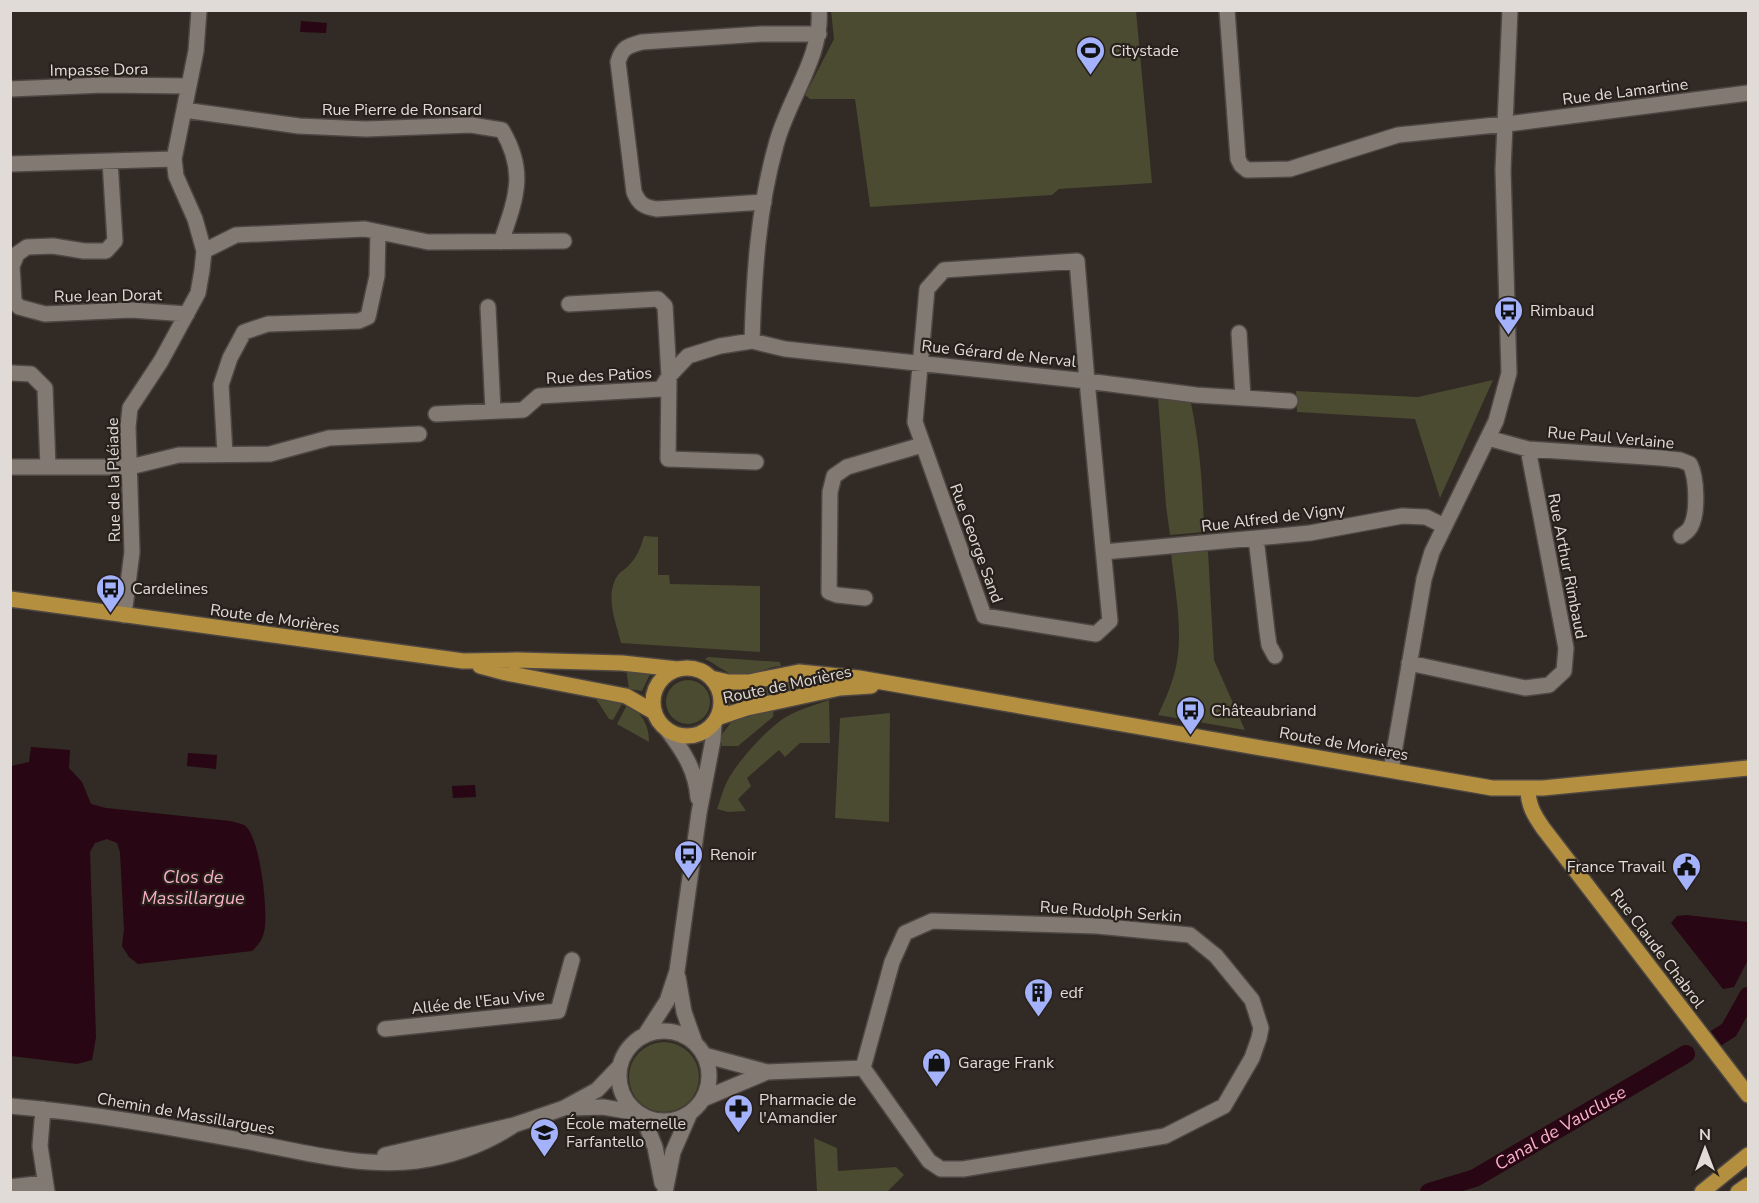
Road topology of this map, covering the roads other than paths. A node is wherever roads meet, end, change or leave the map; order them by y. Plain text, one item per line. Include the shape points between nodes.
1 (199, 10) edge
2 (819, 10) edge
3 (1227, 10) edge
4 (1510, 10) edge
5 (819, 34) junction
6 (188, 86) junction
7 (10, 89) edge
8 (1749, 93) edge
9 (184, 110) junction
10 (1505, 124) junction
11 (174, 159) junction
12 (110, 161) junction
13 (10, 164) edge
14 (764, 202) junction
15 (378, 232) junction
16 (564, 241) dead end
17 (501, 242) junction
18 (204, 251) junction
19 (569, 304) dead end
20 (488, 307) dead end
21 (187, 314) junction
22 (1239, 333) dead end
23 (752, 340) junction
24 (921, 363) junction
25 (12, 373) dead end
26 (669, 376) junction
27 (1087, 381) junction
28 (1243, 398) junction
29 (1290, 401) dead end
30 (493, 411) junction
31 (436, 414) dead end
32 (419, 434) dead end
33 (1488, 438) junction
34 (922, 445) junction
35 (1528, 449) junction
36 (225, 454) junction
37 (756, 462) dead end
38 (10, 467) edge
39 (48, 467) junction
40 (130, 467) junction
41 (1444, 526) junction
42 (1681, 536) dead end
43 (1256, 538) junction
44 (1104, 552) junction
45 (865, 598) dead end
46 (10, 599) edge
47 (124, 615) junction
48 (1275, 656) dead end
49 (463, 661) junction
50 (1409, 663) junction
51 (677, 669) junction
52 (711, 678) junction
53 (901, 686) junction
54 (654, 712) junction
55 (715, 720) junction
56 (669, 731) junction
57 (1749, 768) edge
58 (1391, 770) junction
59 (1528, 789) junction
60 (699, 813) junction
61 (572, 960) dead end
62 (677, 971) junction
63 (385, 1029) dead end
64 (645, 1035) junction
65 (699, 1049) junction
66 (620, 1066) junction
67 (863, 1068) junction
68 (767, 1072) junction
69 (1749, 1095) edge
70 (703, 1099) junction
71 (10, 1106) edge
72 (564, 1108) junction
73 (44, 1109) junction
74 (690, 1113) junction
75 (640, 1114) junction
76 (1749, 1155) edge
77 (1749, 1185) edge
78 (10, 1186) edge
79 (46, 1188) edge
80 (664, 1192) edge
81 (1702, 1192) edge
82 (1738, 1192) edge

1 - 6 street, Rue de la Pléiade
2 - 5 street
3 - 10 street, Rue de Lamartine via 1238,159 1247,170 1308,165 1398,135
4 - 10 street
5 - 14 street via 776,143
5 - 14 street via 642,42 628,46 620,55 631,169 638,201 657,209
6 - 7 street, Impasse Dora
6 - 9 street, Rue de la Pléiade
8 - 10 street, Rue de Lamartine
9 - 11 street, Rue de la Pléiade
9 - 17 street, Rue Pierre de Ronsard via 299,126 366,129 471,125 502,129 513,148 518,177
10 - 33 street via 1509,373
11 - 12 street
11 - 18 street, Rue de la Pléiade via 176,176
12 - 13 street
12 - 21 street, Rue Jean Dorat via 115,241 106,251 27,247 17,254 12,266 14,301 19,307 45,314 131,310
14 - 23 street via 754,269
15 - 17 street via 428,242
15 - 18 street via 365,229 236,235
15 - 36 street via 377,276 368,317 359,321 268,324 244,332 221,386
16 - 17 street
18 - 21 street, Rue de la Pléiade via 198,293
19 - 26 street, Rue des Patios via 658,299 665,306
20 - 30 street
21 - 40 street, Rue de la Pléiade via 130,408
22 - 28 street
23 - 24 street, Rue Gérard de Nerval via 786,349
23 - 26 street, Rue des Patios via 688,356
24 - 27 street, Rue Gérard de Nerval
24 - 27 street, Rue George Sand via 927,289 944,270 1077,261
24 - 34 street, Rue George Sand via 915,422
25 - 39 street via 31,374 45,388
26 - 30 street, Rue des Patios via 661,389 539,396 523,410
26 - 37 street, Rue des Patios via 668,459
27 - 28 street, Rue Gérard de Nerval
27 - 44 street, Rue George Sand
28 - 29 street, Rue Gérard de Nerval
30 - 31 street, Rue des Patios
32 - 36 street via 329,438 270,454
33 - 35 street, Rue Paul Verlaine
33 - 41 street
34 - 44 street, Rue George Sand via 984,616 1096,634 1110,621
34 - 45 street via 847,467 834,476 830,492 829,592
35 - 42 street, Rue Paul Verlaine via 1661,458 1690,464 1696,513 1690,529
35 - 50 street, Rue Arthur Rimbaud via 1566,648 1564,671 1549,685 1525,688
36 - 40 street via 180,455
38 - 39 street
39 - 40 street
40 - 47 street, Rue de la Pléiade via 132,552
41 - 43 street, Rue Alfred de Vigny via 1415,515
41 - 50 street via 1424,579
43 - 44 street, Rue Alfred de Vigny
43 - 48 street via 1269,645
46 - 47 main road, Route de Morières
47 - 49 main road, Route de Morières
49 - 51 main road, Route de Morières via 622,663
49 - 54 main road, Route de Morières via 626,696
50 - 58 street
51 - 52 main road via 695,669
51 - 54 main road via 660,681 654,691
52 - 53 main road, Route de Morières via 749,682 799,672
52 - 55 main road via 721,697
53 - 55 main road, Route de Morières via 840,688 747,708
53 - 58 main road, Route de Morières
54 - 56 main road
55 - 56 main road via 698,734 678,735
55 - 60 street
56 - 60 street via 692,768
57 - 59 main road, Route de Morières
58 - 59 main road, Route de Morières via 1492,788
59 - 69 main road, Rue Claude Chabrol via 1528,800 1542,828
60 - 62 street
61 - 63 street, Allée de l'Eau Vive via 558,1011
62 - 64 street via 667,1001
62 - 65 street via 684,1012
64 - 65 street via 671,1031
64 - 66 street via 628,1049
65 - 68 street
65 - 70 street via 709,1077
66 - 72 street, Chemin de Massillargues via 597,1090
66 - 75 street via 622,1092
67 - 67 street, Rue Rudolph Serkin via 929,1161 941,1169 963,1169 1165,1136 1224,1106 1252,1058 1261,1028 1252,1000 1216,956 1190,935 1098,926 932,921 905,933 891,962
67 - 68 street
68 - 70 street
70 - 74 street
71 - 73 street, Chemin de Massillargues
72 - 73 street, Chemin de Massillargues via 514,1125 356,1160
72 - 75 street, Chemin de Massillargues via 590,1106
73 - 79 street via 40,1146
74 - 75 street via 666,1121
74 - 80 street via 673,1152
75 - 80 street via 657,1155
76 - 81 main road
77 - 82 main road
78 - 79 street

